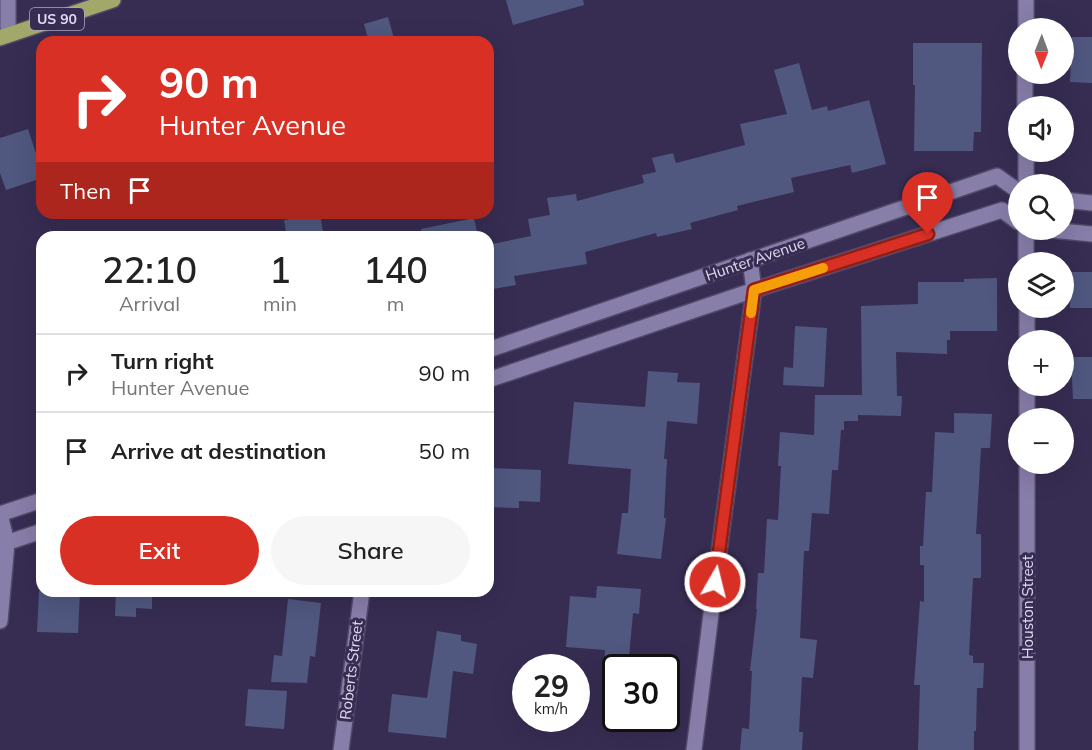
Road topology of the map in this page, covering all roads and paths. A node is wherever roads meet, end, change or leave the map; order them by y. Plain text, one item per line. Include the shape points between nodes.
1 (8, 0) edge
2 (113, 0) edge
3 (1026, 0) edge
4 (1026, 18) edge
5 (4, 37) edge
6 (1008, 184) edge
7 (1074, 201) edge
8 (1092, 203) edge
9 (1008, 214) edge
10 (1074, 232) edge
11 (1092, 234) edge
12 (750, 260) junction
13 (754, 290) junction
14 (494, 348) edge
15 (494, 378) edge
16 (1027, 474) edge
17 (36, 502) edge
18 (0, 514) edge
19 (36, 533) edge
20 (3, 544) edge
21 (361, 597) edge
22 (0, 621) edge
23 (341, 750) edge
24 (694, 750) edge
25 (1027, 750) edge

1 - 5 street
2 - 5 main road, US 90
3 - 4 street
6 - 12 street, Hunter Avenue via 997,176
7 - 8 street
9 - 13 street, Hunter Avenue via 1002,210
10 - 11 street
12 - 13 street
12 - 14 street, Hunter Avenue
13 - 15 street, Hunter Avenue
13 - 24 street
16 - 25 street, Houston Street
17 - 18 street
18 - 20 street
19 - 20 street
20 - 22 street
21 - 23 street, Roberts Street

